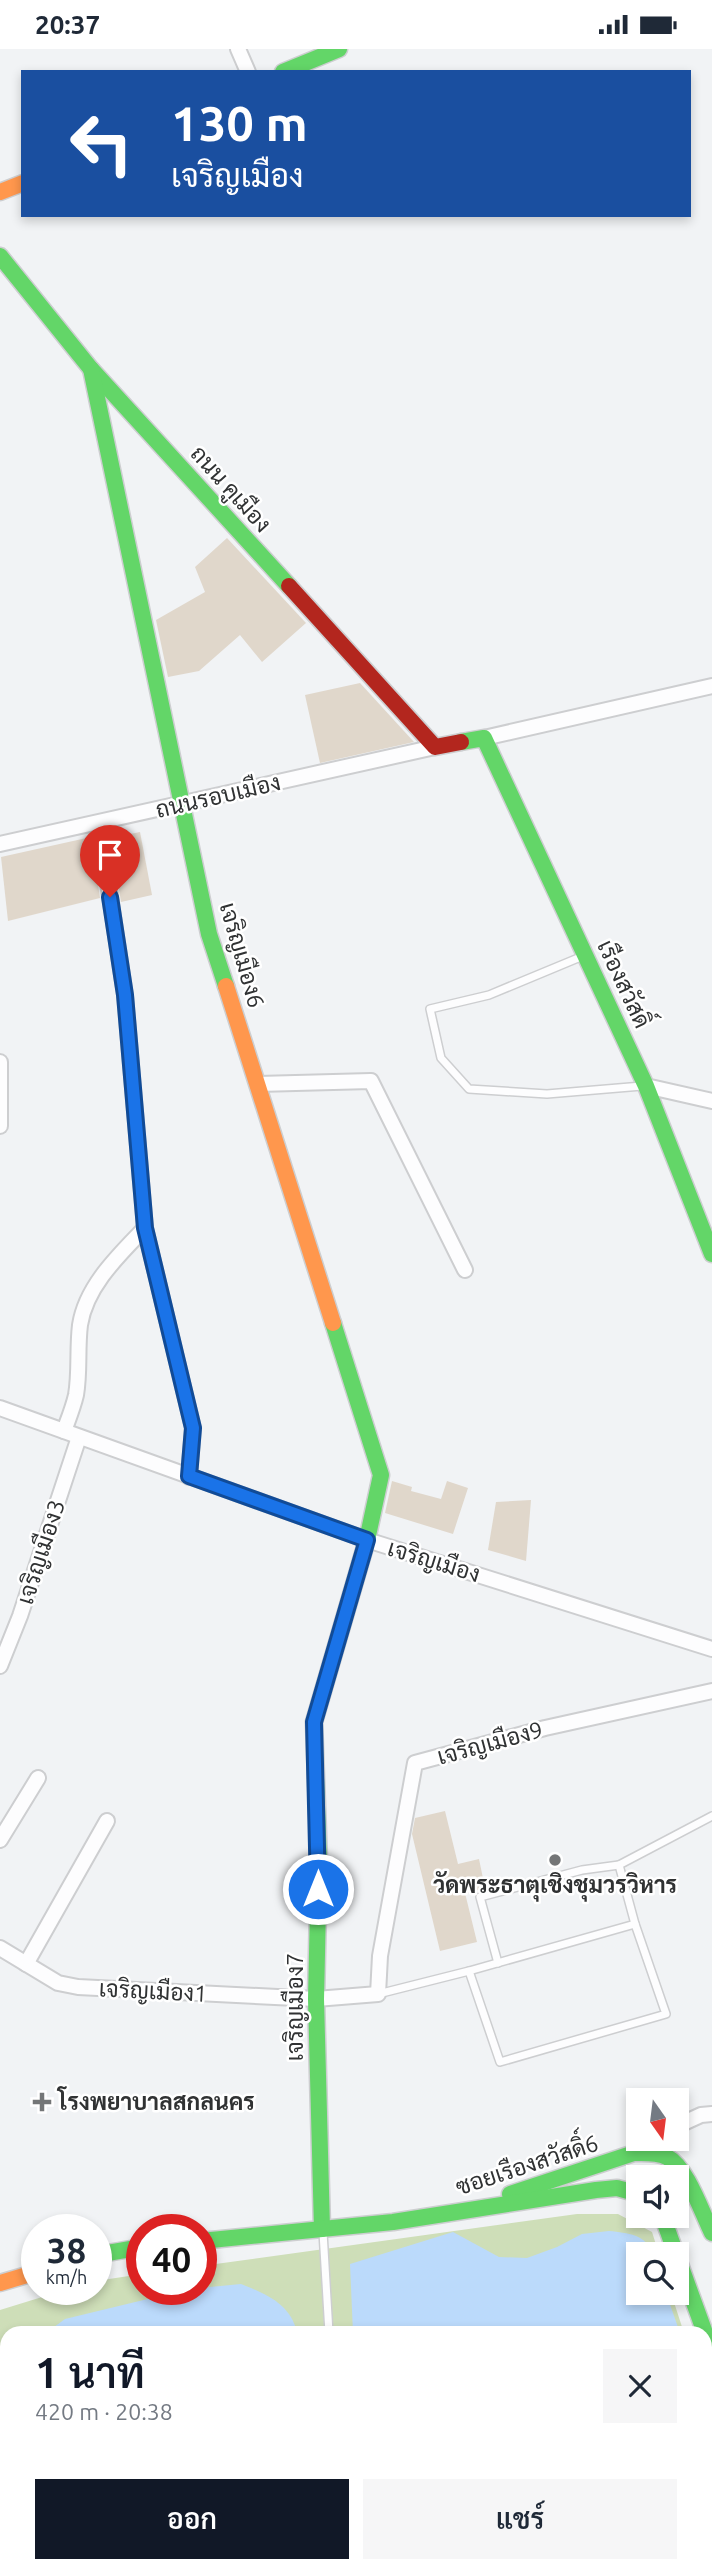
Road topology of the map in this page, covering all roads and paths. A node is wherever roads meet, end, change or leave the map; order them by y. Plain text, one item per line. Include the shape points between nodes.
1 (238, 49) edge
2 (339, 49) edge
3 (247, 70) edge
4 (288, 70) edge
5 (21, 184) edge
6 (0, 192) edge
7 (0, 256) edge
8 (91, 369) junction
9 (712, 687) edge
10 (484, 738) junction
11 (435, 747) junction
12 (182, 803) junction
13 (99, 824) junction
14 (0, 844) edge
15 (585, 955) junction
16 (0, 1062) edge
17 (258, 1084) junction
18 (646, 1086) junction
19 (712, 1101) edge
20 (0, 1126) edge
21 (145, 1228) junction
22 (712, 1254) edge
23 (465, 1270) dead end
24 (0, 1409) edge
25 (64, 1431) junction
26 (79, 1437) junction
27 (189, 1476) junction
28 (367, 1540) junction
29 (712, 1649) edge
30 (0, 1666) edge
31 (712, 1691) edge
32 (38, 1778) dead end
33 (712, 1816) edge
34 (107, 1821) dead end
35 (0, 1840) edge
36 (619, 1865) junction
37 (635, 1924) junction
38 (0, 1948) edge
39 (498, 1963) junction
40 (26, 1964) junction
41 (469, 1972) junction
42 (378, 1994) junction
43 (316, 1999) junction
44 (712, 2114) edge
45 (690, 2120) edge
46 (642, 2151) edge
47 (666, 2151) edge
48 (626, 2190) edge
49 (453, 2214) junction
50 (322, 2229) junction
51 (712, 2233) edge
52 (217, 2239) edge
53 (21, 2277) edge
54 (0, 2283) edge
55 (689, 2289) edge
56 (329, 2326) edge
57 (702, 2326) edge

1 - 3 street
2 - 4 street
5 - 6 street
7 - 8 street, ถนน คูเมือง
8 - 11 street, ถนน คูเมือง
8 - 12 street, เจริญเมือง6
9 - 10 street
10 - 11 street
10 - 15 street, เรืองสวัสดิ์
11 - 12 street, ถนนรอบเมือง
12 - 13 street, ถนนรอบเมือง
12 - 17 street, เจริญเมือง6 via 209,934
13 - 14 street, ถนนรอบเมือง
13 - 21 street via 125,995
15 - 18 street, เรืองสวัสดิ์
15 - 18 lane via 489,995 430,1009 440,1058 469,1089 547,1094
16 - 20 street
17 - 23 street via 371,1081
17 - 28 street, เจริญเมือง6 via 381,1475
18 - 19 street
18 - 22 street, เรืองสวัสดิ์
21 - 25 street via 109,1267 85,1308 75,1399
21 - 27 street via 193,1428
24 - 25 street, เจริญเมือง
25 - 26 street, เจริญเมือง
26 - 27 street, เจริญเมือง
26 - 30 street, เจริญเมือง3
27 - 28 street, เจริญเมือง
28 - 29 street, เจริญเมือง
28 - 43 street, เจริญเมือง7 via 314,1722 319,1862
31 - 42 street, เจริญเมือง9 via 415,1763 380,1957
32 - 35 street
33 - 36 lane
34 - 40 street
36 - 37 lane
36 - 39 lane via 480,1896
37 - 39 lane
37 - 41 lane via 666,2014 500,2062
38 - 40 street, เจริญเมือง1
39 - 41 lane
40 - 43 street, เจริญเมือง1 via 58,1983 78,1987
41 - 42 lane
42 - 43 street, เจริญเมือง1
43 - 50 street, เจริญเมือง7
44 - 45 street
46 - 49 street, ซอยเรืองสวัสดิ์6
47 - 51 street, ซอยเรืองสวัสดิ์6 via 680,2168
48 - 49 street via 596,2190
49 - 50 street
50 - 52 street
50 - 56 lane
53 - 54 street
55 - 57 street

